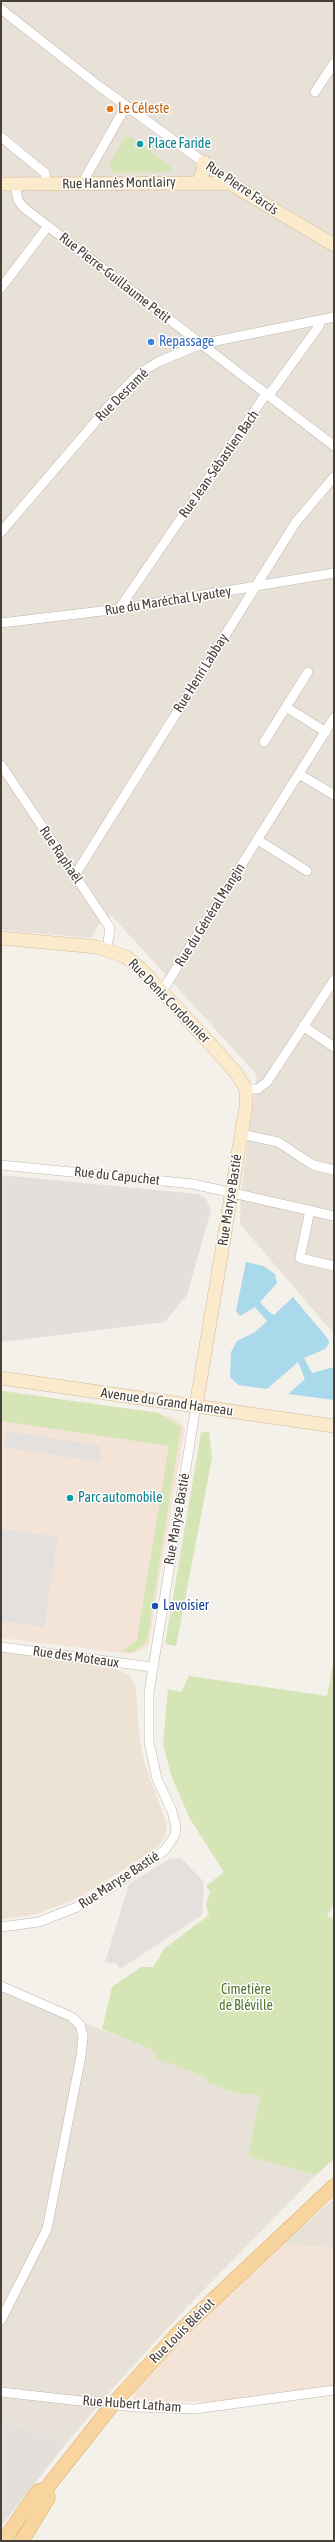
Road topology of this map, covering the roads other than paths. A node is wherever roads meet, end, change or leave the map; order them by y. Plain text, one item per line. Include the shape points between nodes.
1 (1, 9) edge
2 (334, 63) edge
3 (315, 92) dead end
4 (126, 106) junction
5 (1, 137) edge
6 (204, 162) junction
7 (198, 182) junction
8 (1, 184) edge
9 (15, 184) junction
10 (46, 184) junction
11 (84, 184) junction
12 (236, 186) junction
13 (48, 226) junction
14 (334, 245) edge
15 (1, 288) edge
16 (334, 317) edge
17 (320, 321) junction
18 (202, 344) junction
19 (266, 394) junction
20 (334, 446) edge
21 (334, 476) edge
22 (1, 532) edge
23 (334, 573) edge
24 (255, 588) junction
25 (120, 610) junction
26 (1, 623) edge
27 (308, 672) dead end
28 (286, 707) junction
29 (334, 718) edge
30 (326, 732) junction
31 (264, 742) dead end
32 (1, 766) edge
33 (299, 774) junction
34 (334, 796) edge
35 (258, 840) junction
36 (307, 871) dead end
37 (75, 875) junction
38 (1, 938) edge
39 (107, 949) junction
40 (334, 980) edge
41 (162, 991) junction
42 (303, 1026) junction
43 (334, 1047) edge
44 (246, 1089) junction
45 (241, 1134) junction
46 (1, 1165) edge
47 (334, 1170) edge
48 (232, 1193) junction
49 (310, 1210) junction
50 (334, 1216) edge
51 (334, 1266) edge
52 (1, 1378) edge
53 (196, 1406) junction
54 (334, 1426) edge
55 (1, 1647) edge
56 (152, 1667) junction
57 (1, 1927) edge
58 (1, 1986) edge
59 (334, 2186) edge
60 (1, 2320) edge
61 (334, 2390) edge
62 (1, 2392) edge
63 (113, 2404) junction
64 (46, 2489) junction
65 (3, 2541) edge
66 (22, 2541) edge

1 - 4 street, Rue Pierre Farcis
2 - 3 street
4 - 6 street, Rue Pierre Farcis
4 - 11 street
5 - 10 street via 45,173
6 - 7 street
6 - 12 street, Rue Pierre Farcis
7 - 11 street, Rue Hannès Montlairy
7 - 12 street, Rue Hannès Montlairy via 222,182
8 - 9 street, Rue Hannès Montlairy
9 - 10 street, Rue Hannès Montlairy
9 - 13 street, Rue Pierre-Guillaume Petit via 18,200 23,207
10 - 11 street, Rue Hannès Montlairy
12 - 14 street, Rue Pierre Farcis
13 - 15 street, Rue Pierre-Guillaume Petit
13 - 18 street, Rue Pierre-Guillaume Petit
16 - 17 street, Rue Desramé
17 - 18 street, Rue Desramé
17 - 19 street, Rue Jean-Sébastien Bach via 274,389
18 - 19 street, Rue Pierre-Guillaume Petit
18 - 22 street, Rue Desramé via 158,362 140,374 121,392
19 - 20 street, Rue Pierre-Guillaume Petit
19 - 25 street, Rue Jean-Sébastien Bach
21 - 24 street, Rue Henri Labbay via 296,522
23 - 24 street, Rue du Maréchal Lyautey
24 - 25 street, Rue du Maréchal Lyautey
24 - 37 street, Rue Henri Labbay
25 - 26 street, Rue du Maréchal Lyautey
27 - 28 street
28 - 30 street
28 - 31 street
29 - 30 street, Rue du Général Mangin
30 - 33 street, Rue du Général Mangin
32 - 37 street, Rue Raphaël
33 - 34 street
33 - 35 street, Rue du Général Mangin
35 - 36 street
35 - 41 street, Rue du Général Mangin
37 - 39 street, Rue Raphaël via 110,928
38 - 39 street, Rue Denis Cordonnier
39 - 41 street, Rue Denis Cordonnier via 126,957
40 - 42 street
41 - 44 street, Rue Denis Cordonnier via 237,1074
42 - 43 street
42 - 44 street via 267,1082 258,1089
44 - 45 street, Rue Maryse Bastié
45 - 47 street via 278,1142 313,1166
45 - 48 street, Rue Maryse Bastié
46 - 48 street, Rue du Capuchet via 192,1184
48 - 49 street, Rue du Capuchet
48 - 53 street, Rue Maryse Bastié
49 - 50 street, Rue du Capuchet
49 - 51 street via 300,1258
52 - 53 street, Avenue du Grand Hameau
53 - 54 street, Avenue du Grand Hameau
53 - 56 street, Rue Maryse Bastié
55 - 56 street, Rue des Moteaux
56 - 57 street, Rue Maryse Bastié via 149,1742 157,1779 172,1811 176,1827 172,1840 165,1850 115,1885 77,1907 39,1922
58 - 60 street via 72,2017 80,2024 83,2036 47,2229
59 - 63 main road, Rue Louis Blériot via 179,2332
61 - 63 street, Rue Hubert Latham via 195,2409
62 - 63 street, Rue Hubert Latham
63 - 64 main road, Rue Louis Blériot
64 - 65 main road, Rue Louis Blériot via 38,2491
64 - 66 main road, Rue Louis Blériot via 48,2498

